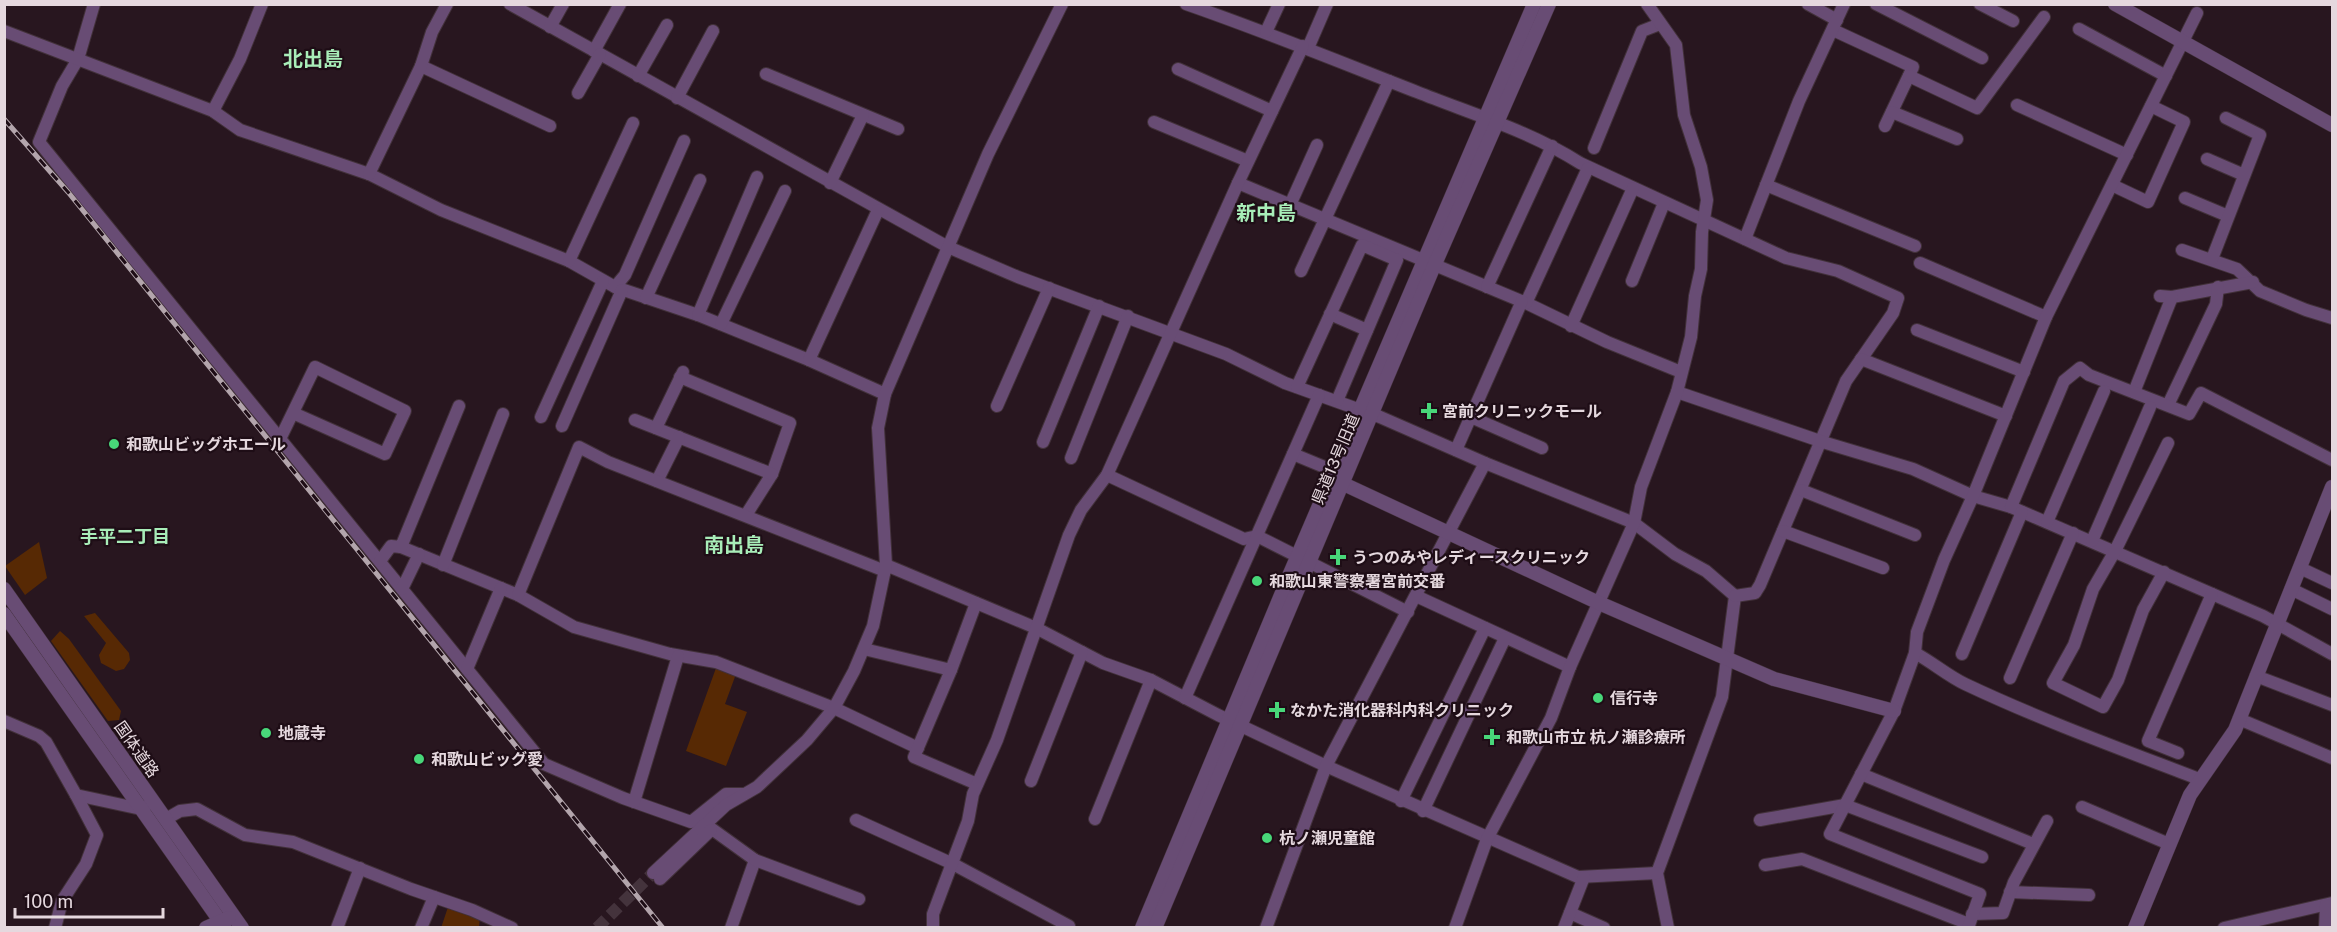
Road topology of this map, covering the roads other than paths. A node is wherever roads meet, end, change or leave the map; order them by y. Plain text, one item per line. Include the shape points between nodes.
1 (94, 4) edge
2 (262, 4) edge
3 (447, 4) edge
4 (563, 4) edge
5 (620, 4) edge
6 (1062, 4) edge
7 (1186, 4) edge
8 (1279, 4) edge
9 (1327, 4) edge
10 (1534, 4) edge
11 (1549, 4) edge
12 (1647, 4) edge
13 (1808, 4) edge
14 (1844, 4) edge
15 (1876, 4) edge
16 (1980, 4) edge
17 (2115, 4) edge
18 (511, 5) edge
19 (2197, 13) dead end
20 (2044, 17) dead end
21 (2013, 21) dead end
22 (1660, 24) junction
23 (667, 25) dead end
24 (1835, 25) junction
25 (550, 27) junction
26 (2079, 29) dead end
27 (4, 31) edge
28 (713, 31) dead end
29 (1266, 32) junction
30 (2183, 43) junction
31 (1306, 47) junction
32 (597, 53) junction
33 (1982, 58) dead end
34 (78, 59) junction
35 (422, 66) junction
36 (1178, 69) dead end
37 (766, 74) dead end
38 (638, 76) junction
39 (1909, 76) junction
40 (2166, 76) junction
41 (1389, 81) junction
42 (578, 93) dead end
43 (677, 98) junction
44 (2017, 105) dead end
45 (2151, 106) junction
46 (213, 111) junction
47 (1272, 111) junction
48 (1892, 111) junction
49 (863, 114) junction
50 (2226, 118) dead end
51 (1491, 121) junction
52 (1154, 122) dead end
53 (633, 123) dead end
54 (2332, 125) edge
55 (550, 126) dead end
56 (1885, 126) dead end
57 (898, 129) dead end
58 (1957, 140) dead end
59 (684, 141) dead end
60 (1317, 145) dead end
61 (1552, 146) junction
62 (1594, 148) dead end
63 (2127, 155) junction
64 (2207, 159) dead end
65 (1248, 161) junction
66 (1588, 168) junction
67 (369, 174) junction
68 (2244, 175) junction
69 (757, 177) dead end
70 (700, 180) dead end
71 (830, 183) junction
72 (1238, 183) junction
73 (1766, 185) junction
74 (2112, 185) junction
75 (1633, 188) junction
76 (785, 191) dead end
77 (2185, 198) dead end
78 (1664, 203) junction
79 (1290, 205) junction
80 (878, 210) junction
81 (2228, 216) junction
82 (1325, 219) junction
83 (1705, 220) junction
84 (1745, 239) junction
85 (1915, 246) dead end
86 (948, 247) junction
87 (2182, 250) dead end
88 (2212, 259) junction
89 (569, 261) junction
90 (1429, 262) junction
91 (1920, 263) dead end
92 (1301, 271) dead end
93 (603, 281) junction
94 (1632, 281) dead end
95 (2253, 282) junction
96 (1487, 286) junction
97 (2218, 287) junction
98 (1050, 288) junction
99 (618, 289) junction
100 (646, 298) junction
101 (1524, 302) junction
102 (1099, 306) junction
103 (1330, 314) junction
104 (698, 315) junction
105 (1128, 316) junction
106 (2046, 317) junction
107 (2332, 318) edge
108 (720, 324) junction
109 (1571, 326) junction
110 (1367, 330) junction
111 (1917, 330) dead end
112 (1170, 334) junction
113 (1861, 359) junction
114 (809, 360) junction
115 (1681, 372) junction
116 (2024, 372) junction
117 (1297, 387) junction
118 (2104, 391) dead end
119 (1677, 392) junction
120 (2134, 392) junction
121 (885, 394) junction
122 (1319, 395) junction
123 (1337, 401) junction
124 (2168, 405) junction
125 (459, 406) dead end
126 (997, 406) dead end
127 (2150, 407) dead end
128 (1366, 412) junction
129 (292, 413) junction
130 (503, 414) dead end
131 (2006, 416) junction
132 (541, 417) dead end
133 (1471, 417) junction
134 (635, 420) dead end
135 (562, 426) dead end
136 (656, 428) junction
137 (679, 437) junction
138 (280, 439) junction
139 (1819, 441) junction
140 (1043, 442) dead end
141 (2168, 443) dead end
142 (1542, 448) dead end
143 (1456, 450) junction
144 (1293, 454) junction
145 (1071, 458) dead end
146 (2332, 460) edge
147 (1485, 464) junction
148 (772, 474) junction
149 (1107, 475) junction
150 (1336, 478) junction
151 (657, 481) junction
152 (2332, 487) edge
153 (1801, 490) junction
154 (1973, 496) junction
155 (2016, 510) junction
156 (746, 515) junction
157 (2047, 522) junction
158 (1634, 523) junction
159 (1783, 531) junction
160 (2073, 533) junction
161 (1447, 534) junction
162 (1915, 535) dead end
163 (1257, 536) junction
164 (2092, 541) junction
165 (401, 547) junction
166 (2115, 551) junction
167 (419, 555) junction
168 (1304, 558) junction
169 (380, 561) junction
170 (443, 566) junction
171 (886, 568) junction
172 (1883, 568) dead end
173 (2300, 568) junction
174 (2164, 572) junction
175 (2332, 583) edge
176 (501, 588) junction
177 (4, 589) edge
178 (402, 589) junction
179 (2291, 589) junction
180 (2212, 594) junction
181 (518, 595) junction
182 (1416, 596) junction
183 (1735, 596) junction
184 (976, 603) junction
185 (1599, 603) junction
186 (2332, 609) edge
187 (1408, 612) junction
188 (4, 614) edge
189 (2276, 622) junction
190 (1036, 628) junction
191 (1485, 628) junction
192 (1505, 638) junction
193 (864, 649) junction
194 (1082, 652) junction
195 (1915, 653) junction
196 (1962, 654) dead end
197 (2332, 654) edge
198 (678, 656) junction
199 (1728, 658) junction
200 (1570, 667) junction
201 (467, 669) junction
202 (951, 670) junction
203 (2256, 676) junction
204 (2010, 678) dead end
205 (1151, 680) junction
206 (1185, 698) junction
207 (1450, 701) junction
208 (2332, 705) edge
209 (834, 708) junction
210 (1471, 711) junction
211 (1894, 711) junction
212 (2239, 719) junction
213 (4, 721) edge
214 (1235, 724) junction
215 (918, 748) junction
216 (2178, 753) dead end
217 (2332, 758) edge
218 (1326, 766) junction
219 (1861, 774) junction
220 (2199, 779) junction
221 (1031, 781) dead end
222 (977, 784) junction
223 (744, 794) junction
224 (76, 795) junction
225 (153, 800) junction
226 (1401, 801) junction
227 (634, 802) junction
228 (1845, 805) junction
229 (2082, 807) dead end
230 (141, 809) junction
231 (1423, 811) junction
232 (166, 819) junction
233 (1095, 819) dead end
234 (856, 820) dead end
235 (1760, 820) dead end
236 (2047, 821) dead end
237 (712, 829) junction
238 (1487, 839) junction
239 (2033, 844) junction
240 (2169, 844) junction
241 (1982, 857) dead end
242 (755, 860) junction
243 (952, 864) junction
244 (1765, 865) dead end
245 (360, 868) junction
246 (1657, 873) junction
247 (1584, 877) junction
248 (2010, 892) junction
249 (2089, 896) dead end
250 (434, 897) junction
251 (859, 899) dead end
252 (2329, 904) edge
253 (1570, 913) junction
254 (238, 922) edge
255 (1970, 922) edge
256 (223, 924) edge
257 (2240, 925) edge
258 (1069, 926) dead end
259 (55, 927) edge
260 (206, 927) edge
261 (337, 927) edge
262 (421, 927) edge
263 (512, 927) edge
264 (731, 927) edge
265 (933, 927) edge
266 (1142, 927) edge
267 (1155, 927) edge
268 (1266, 927) edge
269 (1455, 927) edge
270 (1564, 927) edge
271 (1604, 927) edge
272 (1668, 927) edge
273 (2134, 927) edge
274 (2224, 927) edge
275 (2325, 927) edge

1 - 34 street
2 - 46 street
3 - 35 street via 432,32
4 - 25 street
5 - 32 street
6 - 86 street via 988,154
7 - 29 street
8 - 29 street
9 - 31 street
10 - 51 street, 県道13号旧道
11 - 51 street, 県道13号旧道
12 - 22 street
13 - 24 street
14 - 24 street
15 - 33 street
16 - 21 street
17 - 30 street
18 - 25 street
19 - 30 street
20 - 39 street via 1977,108
22 - 62 street via 1642,31
22 - 83 street via 1676,45 1684,115 1707,200
23 - 38 street
24 - 39 street via 1913,67
24 - 73 street
25 - 32 street
26 - 40 street
27 - 34 street
28 - 43 street
29 - 31 street
30 - 40 street
30 - 54 street
31 - 41 street
31 - 47 street
32 - 38 street
32 - 42 street
34 - 46 street
34 - 138 street via 39,142
35 - 55 street
35 - 67 street
36 - 47 street
37 - 49 street
38 - 43 street
39 - 48 street
40 - 45 street
41 - 51 street
41 - 82 street
43 - 71 street
44 - 63 street
45 - 63 street
45 - 74 street via 2184,122 2148,202
46 - 67 street via 240,130
47 - 65 street
48 - 56 street
48 - 58 street
49 - 57 street
49 - 71 street
50 - 68 street via 2260,135
51 - 61 street
51 - 90 street, 県道13号旧道
52 - 65 street
53 - 89 street
59 - 99 street
60 - 79 street
61 - 66 street
61 - 96 street
63 - 74 street
64 - 68 street
65 - 72 street
66 - 75 street
66 - 101 street
67 - 89 street via 441,210
68 - 81 street
69 - 104 street
70 - 100 street
71 - 80 street
72 - 79 street
72 - 112 street
73 - 84 street
73 - 85 street
74 - 106 street
75 - 78 street
75 - 109 street
76 - 108 street
77 - 81 street
78 - 83 street
78 - 94 street
79 - 82 street
80 - 86 street
80 - 114 street
81 - 88 street
82 - 90 street
82 - 92 street
83 - 84 street
83 - 115 street via 1691,337
84 - 113 street via 1786,258 1838,271 1898,298 1893,313
86 - 98 street
86 - 121 street
87 - 88 street
88 - 95 street via 2237,269
89 - 93 street
90 - 96 street
90 - 128 street, 県道13号旧道
91 - 106 street
93 - 99 street
93 - 132 street
95 - 97 street
95 - 107 street via 2260,291
96 - 101 street
97 - 120 street via 2166,296
97 - 124 street via 2216,304
98 - 102 street
98 - 126 street
99 - 100 street
99 - 135 street
100 - 104 street
101 - 109 street
101 - 133 street
102 - 105 street
102 - 140 street
103 - 110 street
103 - 110 street via 1362,245 1388,256 1397,260
103 - 117 street
104 - 108 street
105 - 112 street
105 - 145 street
106 - 116 street
108 - 114 street
109 - 115 street
110 - 123 street
111 - 116 street
112 - 117 street via 1226,354
112 - 149 street
113 - 131 street
113 - 139 street via 1846,381
114 - 121 street
115 - 119 street
116 - 131 street
117 - 122 street
118 - 157 street
119 - 139 street
119 - 158 street via 1641,487
120 - 124 street
120 - 155 street via 2080,368 2064,381
121 - 171 street via 878,428
122 - 123 street
122 - 144 street
123 - 128 street
124 - 146 street via 2189,414 2201,393
125 - 165 street
127 - 164 street
128 - 143 street
128 - 150 street, 県道13号旧道
129 - 129 street via 315,367 405,411 385,454
129 - 138 street
130 - 170 street
131 - 154 street
133 - 142 street
133 - 143 street
134 - 136 street
136 - 137 street
136 - 148 street via 682,374 790,423
137 - 148 street
137 - 151 street
138 - 169 street
139 - 153 street
139 - 154 street via 1913,469
141 - 166 street
143 - 147 street
144 - 150 street
144 - 163 street
147 - 158 street
147 - 161 street
148 - 156 street
149 - 163 street via 1244,539
149 - 190 street via 1081,510 1069,535
150 - 161 street
150 - 168 street, 県道13号旧道
151 - 156 street
151 - 181 street via 579,447
152 - 173 street
153 - 159 street
153 - 162 street
154 - 155 street
154 - 195 street via 1917,632
155 - 157 street
155 - 196 street
156 - 171 street
157 - 160 street
158 - 183 street via 1675,555 1706,571
158 - 185 street
159 - 172 street
159 - 183 street via 1755,593
160 - 164 street
160 - 204 street
161 - 182 street
161 - 185 street
163 - 168 street
163 - 206 street
164 - 166 street
165 - 167 street
165 - 169 street via 391,546
166 - 174 street
166 - 174 street via 2093,589 2074,645 2053,683 2103,707 2118,680 2143,610
167 - 170 street
167 - 178 street
168 - 187 street
168 - 214 street, 県道13号旧道
169 - 178 street
170 - 176 street
171 - 184 street
171 - 193 street
173 - 175 street
173 - 179 street
174 - 180 street
176 - 181 street
176 - 201 street
177 - 225 street, 国体道路
178 - 201 street
179 - 186 street
179 - 189 street
180 - 189 street
180 - 216 street via 2148,741
181 - 198 street via 574,627
182 - 187 street
182 - 191 street
183 - 199 street
184 - 190 street
184 - 202 street
185 - 199 street
185 - 200 street
187 - 218 street
188 - 230 street, 国体道路
189 - 197 street
189 - 203 street
190 - 194 street
190 - 222 street via 997,740
191 - 192 street
191 - 207 street
192 - 200 street
192 - 210 street
193 - 202 street
193 - 209 street
194 - 205 street
194 - 221 street
195 - 211 street
195 - 220 street via 1963,683
198 - 209 street via 716,662
198 - 227 street
199 - 211 street via 1774,679
199 - 246 street via 1722,697
200 - 238 street via 1551,718
201 - 227 street via 544,764
202 - 215 street
203 - 208 street
203 - 212 street
205 - 206 street
205 - 233 street
206 - 214 street
207 - 210 street
207 - 226 street
209 - 215 street
209 - 223 street via 807,740 757,787
210 - 231 street
211 - 219 street
212 - 217 street
212 - 220 street
213 - 224 street via 46,742
214 - 218 street
214 - 266 street, 県道13号旧道
214 - 267 street, 県道13号旧道
215 - 222 street via 914,756
218 - 226 street
218 - 268 street
219 - 228 street
219 - 239 street
220 - 240 street
222 - 243 street via 969,821
223 - 227 street via 726,794 692,822
223 - 237 street
223 - 237 street via 726,805 656,876
224 - 230 street
224 - 259 street via 97,835 86,864 62,901
225 - 230 street
225 - 232 street, 国体道路
226 - 231 street
228 - 235 street
228 - 241 street
228 - 255 street via 1830,834 1980,894
229 - 240 street
230 - 256 street, 国体道路
231 - 238 street
232 - 245 street via 180,811 196,809 245,835 293,842
232 - 254 street, 国体道路
234 - 243 street
236 - 239 street
237 - 242 street
238 - 247 street
238 - 269 street
239 - 248 street
240 - 273 street
242 - 251 street
242 - 264 street
243 - 258 street
243 - 265 street via 933,914
244 - 255 street via 1802,859
245 - 250 street
245 - 261 street
246 - 247 street
246 - 272 street
247 - 253 street
248 - 249 street
248 - 255 street via 2003,913
250 - 262 street
250 - 263 street
252 - 257 street
252 - 275 street
253 - 270 street
253 - 271 street
254 - 256 street
256 - 260 street
257 - 274 street

